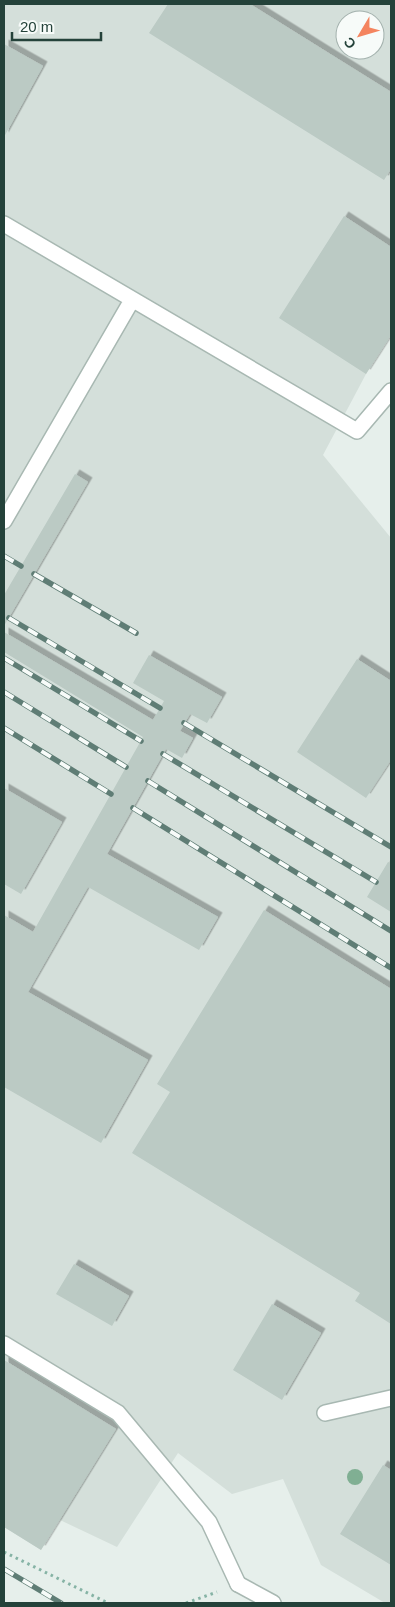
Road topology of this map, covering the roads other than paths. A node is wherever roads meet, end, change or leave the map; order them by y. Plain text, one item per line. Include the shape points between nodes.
1 (4, 224) edge
2 (132, 300) junction
3 (391, 391) edge
4 (4, 521) edge
5 (4, 1344) edge
6 (391, 1398) edge
7 (325, 1414) dead end
8 (273, 1603) edge

1 - 2 street
2 - 3 street via 357,431
2 - 4 street
5 - 8 street via 118,1413 209,1522 238,1584
6 - 7 street

